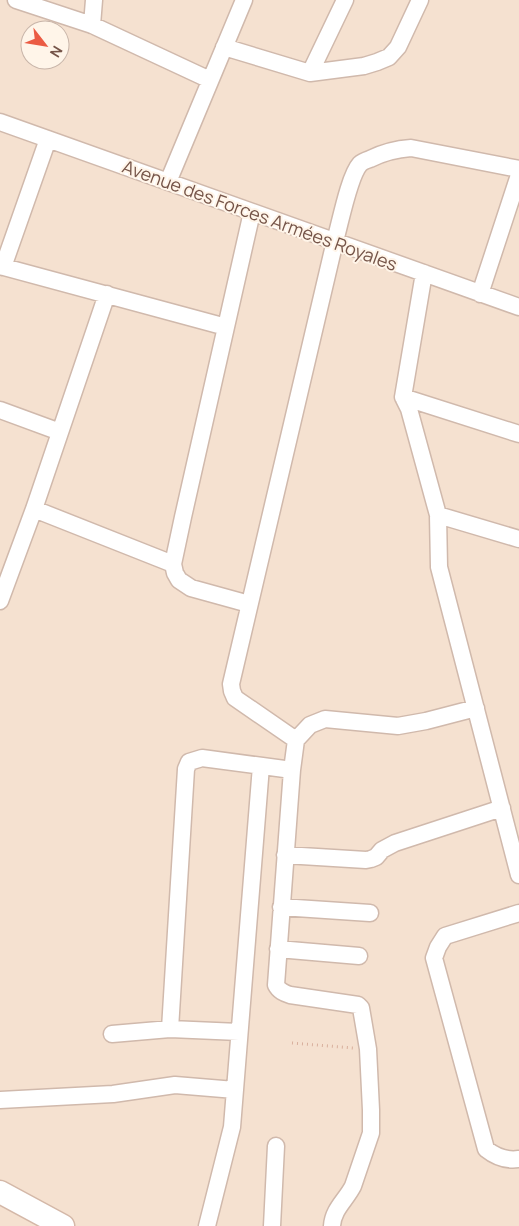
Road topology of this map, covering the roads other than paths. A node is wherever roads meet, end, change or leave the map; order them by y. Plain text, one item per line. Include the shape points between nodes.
1 (16, 0) edge
2 (94, 0) edge
3 (244, 0) edge
4 (345, 0) edge
5 (420, 0) edge
6 (92, 24) junction
7 (224, 47) junction
8 (310, 73) junction
9 (210, 80) junction
10 (0, 122) edge
11 (48, 139) junction
12 (519, 169) edge
13 (519, 175) edge
14 (168, 182) junction
15 (252, 212) junction
16 (335, 242) junction
17 (1, 266) edge
18 (424, 273) junction
19 (107, 294) junction
20 (480, 294) junction
21 (519, 307) edge
22 (226, 327) junction
23 (403, 397) junction
24 (0, 410) edge
25 (60, 432) junction
26 (519, 434) edge
27 (34, 509) junction
28 (438, 515) junction
29 (519, 539) edge
30 (174, 564) junction
31 (0, 601) edge
32 (250, 604) junction
33 (476, 708) junction
34 (296, 740) junction
35 (261, 766) junction
36 (292, 770) junction
37 (502, 808) junction
38 (286, 855) junction
39 (519, 875) edge
40 (281, 907) junction
41 (370, 913) dead end
42 (519, 913) edge
43 (278, 949) junction
44 (359, 956) dead end
45 (170, 1029) junction
46 (240, 1032) junction
47 (112, 1034) dead end
48 (235, 1090) junction
49 (0, 1100) edge
50 (276, 1146) dead end
51 (519, 1159) edge
52 (0, 1192) edge
53 (63, 1226) edge
54 (207, 1226) edge
55 (272, 1226) edge
56 (332, 1226) edge

1 - 6 street
2 - 6 street
3 - 7 street
4 - 8 street
5 - 8 street via 398,47 389,57 364,66
6 - 9 street
7 - 8 street
7 - 9 street
9 - 14 street
10 - 11 street, Avenue des Forces Armées Royales
11 - 14 street, Avenue des Forces Armées Royales
11 - 17 street
12 - 16 street via 411,148 387,151 361,164 353,177
13 - 20 street
14 - 15 street, Avenue des Forces Armées Royales
15 - 16 street, Avenue des Forces Armées Royales
15 - 22 street
16 - 18 street, Avenue des Forces Armées Royales
16 - 32 street
17 - 19 street
18 - 20 street, Avenue des Forces Armées Royales
18 - 23 street
19 - 22 street
19 - 25 street
20 - 21 street, Avenue des Forces Armées Royales
22 - 30 street
23 - 26 street
23 - 28 street
24 - 25 street
25 - 27 street
27 - 30 street
27 - 31 street
28 - 29 street
28 - 33 street via 439,567
30 - 32 street via 174,573 191,588
32 - 34 street via 232,691 235,698
33 - 34 street via 398,726 325,719 310,726
33 - 37 street
34 - 36 street
35 - 36 street
35 - 45 street via 202,758 190,762 186,769
35 - 46 street
36 - 38 street
37 - 38 street via 395,843 371,859
37 - 39 street
38 - 40 street
40 - 41 street
40 - 43 street
42 - 51 street via 446,936 434,958 486,1149 496,1156
43 - 44 street
43 - 56 street via 276,985 282,992 361,1008 368,1050 371,1133 353,1186 335,1213
45 - 46 street
45 - 47 street
46 - 48 street
48 - 49 street via 175,1085 113,1094
48 - 54 street via 232,1127
50 - 55 street
52 - 53 street

